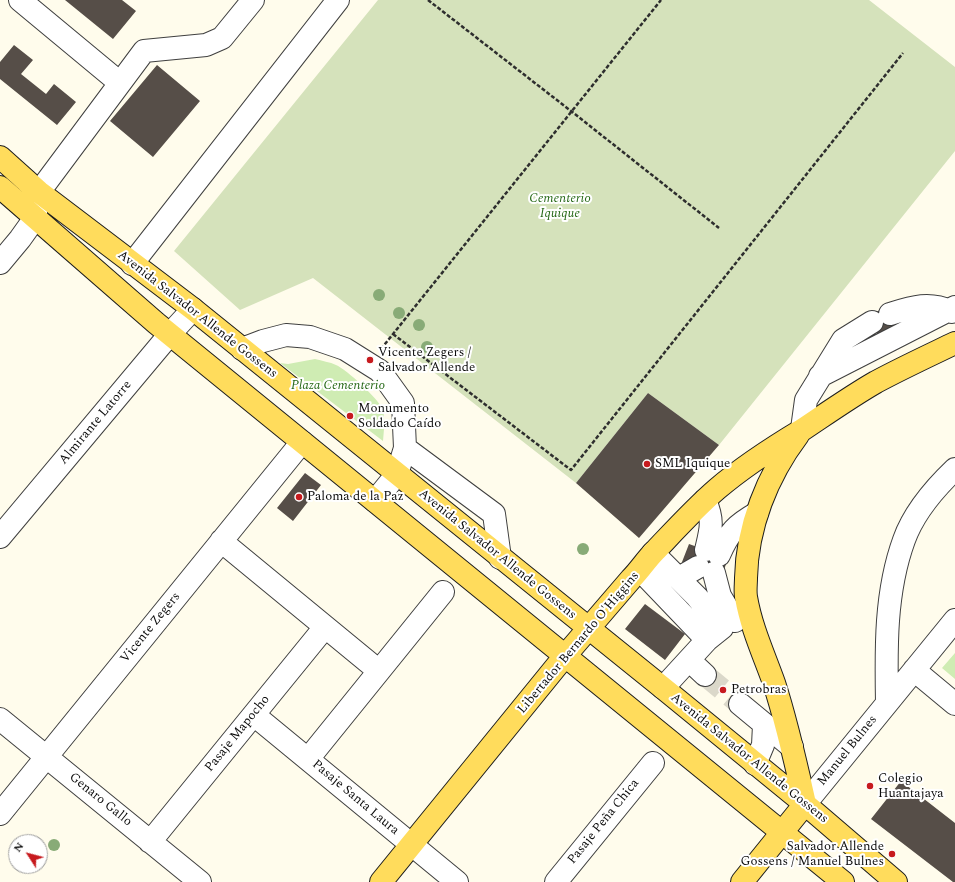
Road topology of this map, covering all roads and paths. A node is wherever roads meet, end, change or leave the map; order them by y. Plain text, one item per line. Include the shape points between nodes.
1 (20, 0) edge
2 (253, 0) edge
3 (338, 0) edge
4 (428, 0) edge
5 (661, 0) edge
6 (902, 53) dead end
7 (120, 83) junction
8 (572, 111) junction
9 (0, 157) edge
10 (0, 187) edge
11 (39, 192) junction
12 (35, 218) junction
13 (719, 228) dead end
14 (0, 263) edge
15 (132, 264) junction
16 (193, 309) junction
17 (953, 310) edge
18 (170, 334) junction
19 (393, 334) junction
20 (955, 343) edge
21 (242, 349) junction
22 (370, 364) junction
23 (820, 376) junction
24 (802, 429) junction
25 (302, 442) junction
26 (405, 448) junction
27 (955, 469) edge
28 (397, 474) junction
29 (706, 500) junction
30 (375, 501) junction
31 (757, 513) junction
32 (0, 537) edge
33 (221, 541) junction
34 (653, 553) junction
35 (500, 558) junction
36 (709, 561) junction
37 (640, 570) junction
38 (679, 578) junction
39 (443, 592) dead end
40 (955, 620) edge
41 (729, 626) junction
42 (325, 627) junction
43 (588, 629) junction
44 (564, 657) junction
45 (689, 660) junction
46 (914, 670) junction
47 (379, 671) junction
48 (705, 675) tunnel mouth
49 (663, 688) junction
50 (888, 703) junction
51 (740, 704) tunnel mouth
52 (955, 704) edge
53 (254, 715) junction
54 (0, 719) edge
55 (764, 725) junction
56 (792, 747) junction
57 (46, 756) junction
58 (308, 759) junction
59 (653, 763) dead end
60 (755, 764) junction
61 (805, 804) junction
62 (0, 814) edge
63 (782, 832) junction
64 (150, 842) junction
65 (411, 844) junction
66 (200, 882) edge
67 (381, 882) edge
68 (457, 882) edge
69 (556, 882) edge
70 (742, 882) edge
71 (843, 882) edge
72 (896, 882) edge

1 - 7 street
2 - 7 street via 222,38 206,44 144,52
3 - 15 street
4 - 8 path
5 - 8 path
6 - 19 path via 571,470
7 - 11 street
8 - 13 path
8 - 19 path
9 - 11 main road, Avenida Salvador Allende Gossens
10 - 12 main road
11 - 12 street
11 - 15 main road, Avenida Salvador Allende Gossens
12 - 14 street
12 - 18 main road
15 - 16 main road, Avenida Salvador Allende Gossens
16 - 18 street, Almirante Latorre
16 - 21 main road, Avenida Salvador Allende Gossens
17 - 23 street
17 - 23 street via 931,305 915,306 881,318 843,340
18 - 25 main road
18 - 32 street, Almirante Latorre
19 - 22 path
20 - 24 main road, Libertador Bernardo O'Higgins via 876,382
21 - 22 street via 286,336 310,337 345,348
21 - 28 main road, Avenida Salvador Allende Gossens
22 - 26 street via 380,372 403,403
23 - 24 street via 806,400
24 - 29 main road, Libertador Bernardo O'Higgins via 772,447
24 - 31 main road, Libertador Bernardo O'Higgins via 778,465
25 - 30 main road
25 - 33 street, Vicente Zegers
26 - 28 street
26 - 35 street via 494,514
27 - 50 street via 925,501 904,540 889,612 886,643
28 - 30 street
28 - 35 main road, Avenida Salvador Allende Gossens
29 - 34 main road, Libertador Bernardo O'Higgins
29 - 36 street via 711,514
30 - 44 main road
31 - 36 street via 742,521
31 - 41 main road, Libertador Bernardo O'Higgins via 746,565 746,596
33 - 42 street
33 - 57 street, Vicente Zegers
34 - 37 main road, Libertador Bernardo O'Higgins
34 - 38 street
35 - 43 main road, Avenida Salvador Allende Gossens
36 - 38 street
36 - 41 street
37 - 41 street
37 - 43 main road, Libertador Bernardo O'Higgins
38 - 41 street
39 - 47 street
40 - 46 street, Manuel Bulnes
41 - 45 street
41 - 56 main road, Libertador Bernardo O'Higgins via 774,685
42 - 47 street
42 - 53 street, Pasaje Mapocho
43 - 44 main road, Libertador Bernardo O'Higgins
43 - 49 main road, Avenida Salvador Allende Gossens
44 - 63 main road
44 - 65 main road, Libertador Bernardo O'Higgins
45 - 48 street
45 - 49 street
46 - 50 street, Manuel Bulnes
46 - 52 street
47 - 58 street
49 - 60 main road, Avenida Salvador Allende Gossens
50 - 61 street, Manuel Bulnes
51 - 55 street
53 - 58 street, Pasaje Santa Laura
53 - 64 street, Pasaje Mapocho
54 - 57 street, Genaro Gallo
55 - 56 street
55 - 60 street via 762,745
56 - 61 main road, Libertador Bernardo O'Higgins
57 - 62 street, Vicente Zegers
57 - 64 street, Genaro Gallo
58 - 65 street, Pasaje Santa Laura
59 - 69 street, Pasaje Peña Chica
60 - 61 main road, Avenida Salvador Allende Gossens
61 - 63 main road, Manuel Bulnes
61 - 72 main road, Avenida Salvador Allende Gossens
63 - 70 main road, Manuel Bulnes
63 - 71 main road
64 - 66 street, Genaro Gallo
65 - 67 main road, Libertador Bernardo O'Higgins
65 - 68 street, Pasaje Santa Laura

